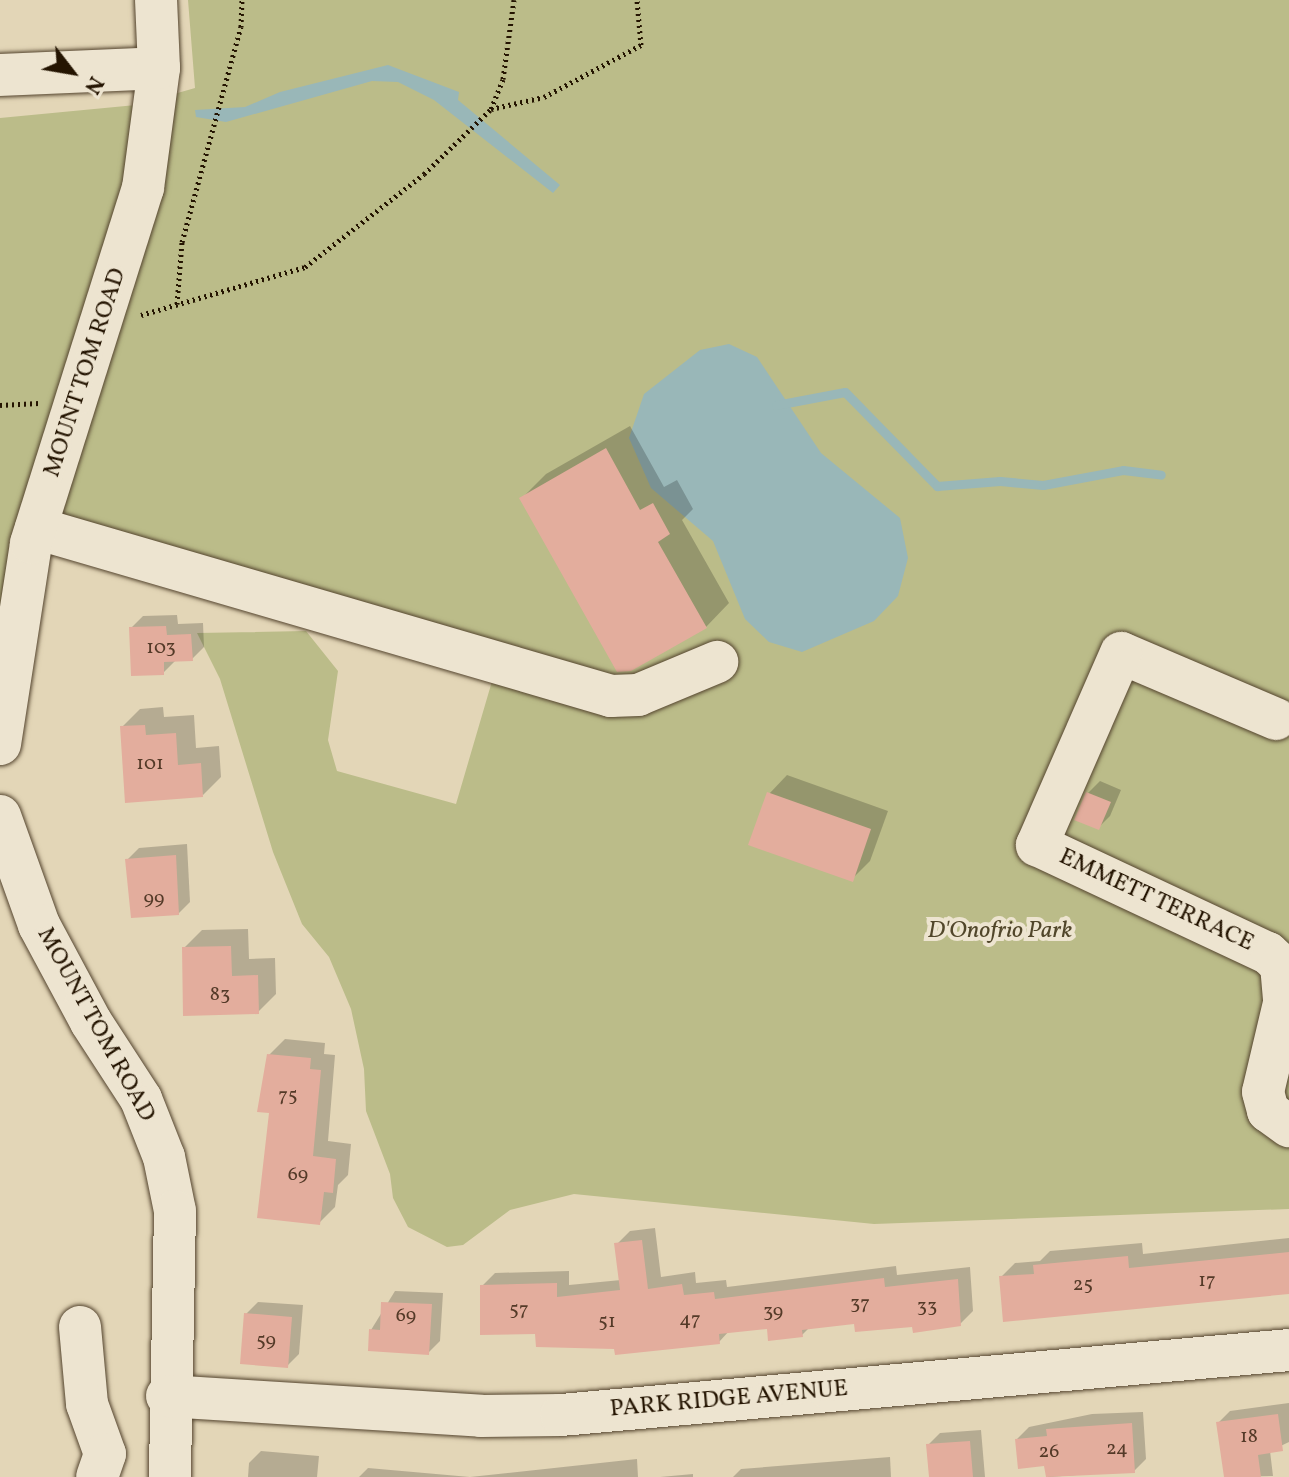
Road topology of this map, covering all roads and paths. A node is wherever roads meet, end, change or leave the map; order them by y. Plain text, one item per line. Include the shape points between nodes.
1 (156, 0) edge
2 (242, 0) edge
3 (514, 0) edge
4 (637, 0) edge
5 (159, 68) junction
6 (0, 75) edge
7 (491, 109) junction
8 (177, 304) junction
9 (95, 341) junction
10 (36, 528) junction
11 (717, 662) dead end
12 (1276, 719) dead end
13 (0, 744) edge
14 (0, 816) edge
15 (1289, 1126) edge
16 (80, 1327) dead end
17 (1289, 1350) edge
18 (167, 1396) junction
19 (97, 1477) edge
20 (170, 1477) edge

1 - 5 street, MOUNT TOM ROAD
2 - 8 path via 241,27 182,242
3 - 7 path via 503,79
4 - 7 path via 641,45 544,97
5 - 6 street
5 - 9 street, MOUNT TOM ROAD via 143,188
7 - 8 path via 424,174 305,267
8 - 9 path via 129,318
9 - 10 street, MOUNT TOM ROAD
10 - 11 street via 611,696 638,695
10 - 13 street, MOUNT TOM ROAD
12 - 15 street, EMMETT TERRACE via 1121,653 1037,845 1268,953 1281,965 1284,1003 1263,1092 1268,1111
14 - 18 street, MOUNT TOM ROAD via 39,925 91,1022 141,1099 164,1157 175,1211
16 - 19 street via 87,1404 105,1454
17 - 18 street, PARK RIDGE AVENUE via 561,1415 481,1416
18 - 20 street, MOUNT TOM ROAD

